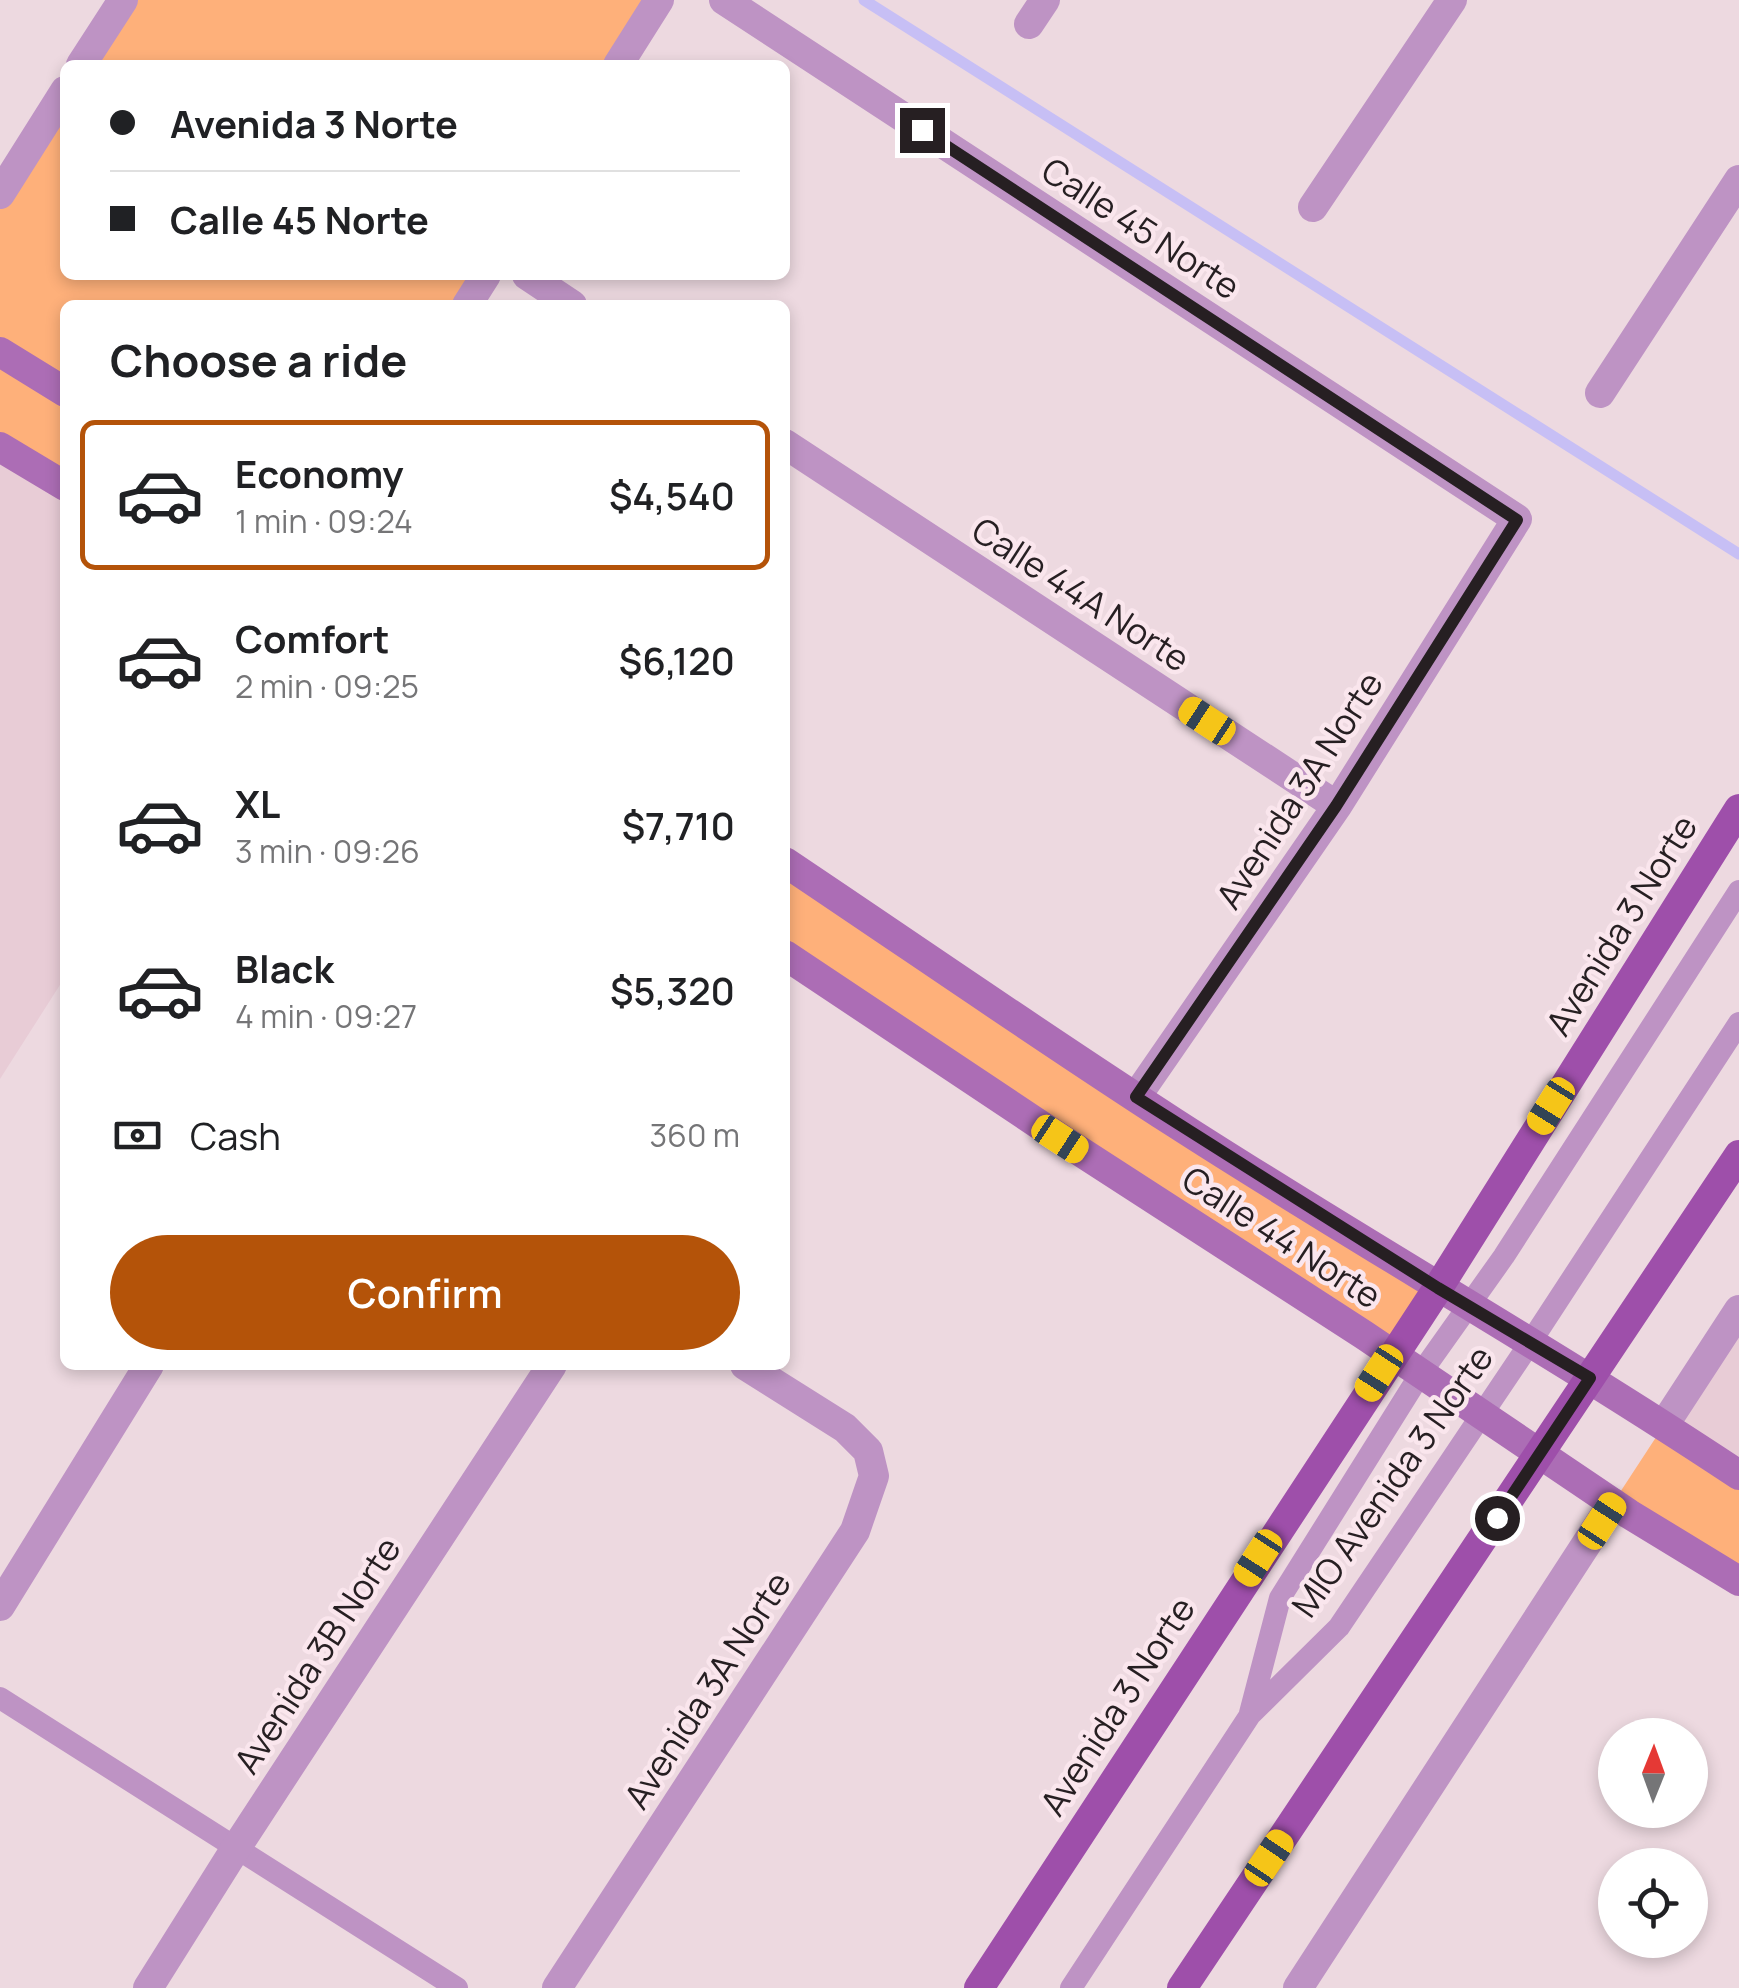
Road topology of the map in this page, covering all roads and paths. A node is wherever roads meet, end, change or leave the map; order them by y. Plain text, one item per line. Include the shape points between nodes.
1 (659, 0) edge
2 (724, 0) edge
3 (1452, 0) edge
4 (116, 2) edge
5 (84, 60) edge
6 (621, 60) edge
7 (60, 99) edge
8 (1739, 180) edge
9 (0, 194) edge
10 (1313, 208) dead end
11 (534, 280) edge
12 (564, 300) edge
13 (0, 352) edge
14 (60, 389) edge
15 (1600, 392) dead end
16 (0, 447) edge
17 (790, 447) edge
18 (60, 483) edge
19 (1517, 520) joint
20 (1336, 806) junction
21 (1739, 809) edge
22 (790, 865) edge
23 (1739, 891) edge
24 (790, 957) edge
25 (1739, 1023) edge
26 (1136, 1097) junction
27 (1739, 1155) edge
28 (1438, 1288) junction
29 (1470, 1307) junction
30 (1739, 1310) edge
31 (1530, 1343) junction
32 (1392, 1354) junction
33 (146, 1370) edge
34 (549, 1370) edge
35 (753, 1370) edge
36 (1421, 1374) junction
37 (1590, 1378) junction
38 (1480, 1414) junction
39 (1664, 1425) junction
40 (1540, 1454) junction
41 (1739, 1474) edge
42 (1614, 1503) junction
43 (1739, 1582) edge
44 (0, 1606) edge
45 (0, 1698) edge
46 (1250, 1714) junction
47 (236, 1848) junction
48 (148, 1988) edge
49 (457, 1988) edge
50 (558, 1988) edge
51 (979, 1988) edge
52 (1071, 1988) edge
53 (1182, 1988) edge
54 (1298, 1988) edge

1 - 6 street
2 - 19 street, Calle 45 Norte
3 - 10 street
4 - 5 street
7 - 9 street
8 - 15 street
11 - 12 street
13 - 14 main road
16 - 18 main road
17 - 20 street, Calle 44A Norte
19 - 20 street, Avenida 3A Norte
20 - 26 street, Avenida 3A Norte
21 - 28 main road, Avenida 3 Norte
22 - 26 main road, Calle 44 Norte
23 - 29 lane, MIO Avenida 3 Norte
24 - 32 main road, Calle 44 Norte
25 - 31 lane, MIO Avenida 3 Norte
26 - 28 main road, Calle 44 Norte
27 - 37 main road
28 - 29 main road, Calle 44 Norte
28 - 32 main road, Avenida 3 Norte
29 - 31 main road, Calle 44 Norte
29 - 36 lane, MIO Avenida 3 Norte
30 - 39 street
31 - 37 main road, Calle 44 Norte
31 - 38 lane, MIO Avenida 3 Norte
32 - 36 main road, Calle 44 Norte
32 - 51 main road, Avenida 3 Norte
33 - 44 street
34 - 47 street, Avenida 3B Norte
35 - 50 street, Avenida 3A Norte via 844,1428 868,1451 874,1476 855,1532
36 - 38 main road, Calle 44 Norte
36 - 46 lane, MIO Avenida 3 Norte via 1280,1598
37 - 39 main road, Calle 44 Norte
37 - 40 main road
38 - 40 main road, Calle 44 Norte
38 - 46 lane, MIO Avenida 3 Norte via 1339,1627
39 - 41 main road, Calle 44 Norte
40 - 42 main road, Calle 44 Norte
40 - 53 main road
42 - 43 main road, Calle 44 Norte
42 - 54 street
45 - 47 lane
46 - 52 lane, MIO Avenida 3 Norte
47 - 48 street, Avenida 3B Norte
47 - 49 lane

